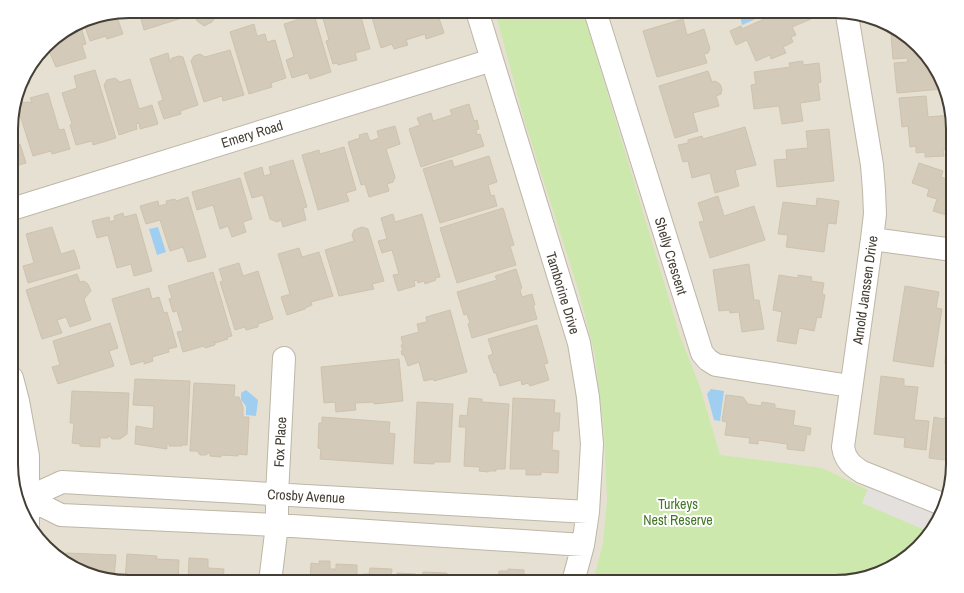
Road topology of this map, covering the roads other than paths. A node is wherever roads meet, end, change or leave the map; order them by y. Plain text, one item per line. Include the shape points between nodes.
1 (480, 18) edge
2 (597, 18) edge
3 (848, 19) edge
4 (492, 60) junction
5 (18, 207) edge
6 (872, 239) junction
7 (946, 249) edge
8 (284, 358) dead end
9 (850, 386) junction
10 (18, 401) edge
11 (277, 495) junction
12 (23, 496) edge
13 (23, 498) edge
14 (939, 503) edge
15 (588, 512) junction
16 (277, 525) junction
17 (583, 545) junction
18 (271, 575) edge
19 (575, 575) edge

1 - 4 street, Tamborine Drive
2 - 9 street, Shelly Crescent via 702,353 716,365
3 - 6 street, Arnold Janssen Drive via 872,164 875,214
4 - 5 street, Emery Road
4 - 15 street, Tamborine Drive via 579,343 588,397 592,444
6 - 7 street
6 - 9 street, Arnold Janssen Drive
8 - 11 street, Fox Place
9 - 14 street, Arnold Janssen Drive via 842,447 848,462 862,472
10 - 12 street via 28,456
11 - 13 street, Crosby Avenue via 62,482
11 - 15 street, Crosby Avenue
11 - 16 street, Fox Place
13 - 16 street via 61,515
15 - 17 street, Tamborine Drive
16 - 17 street
16 - 18 street, Fox Place
17 - 19 street, Tamborine Drive

